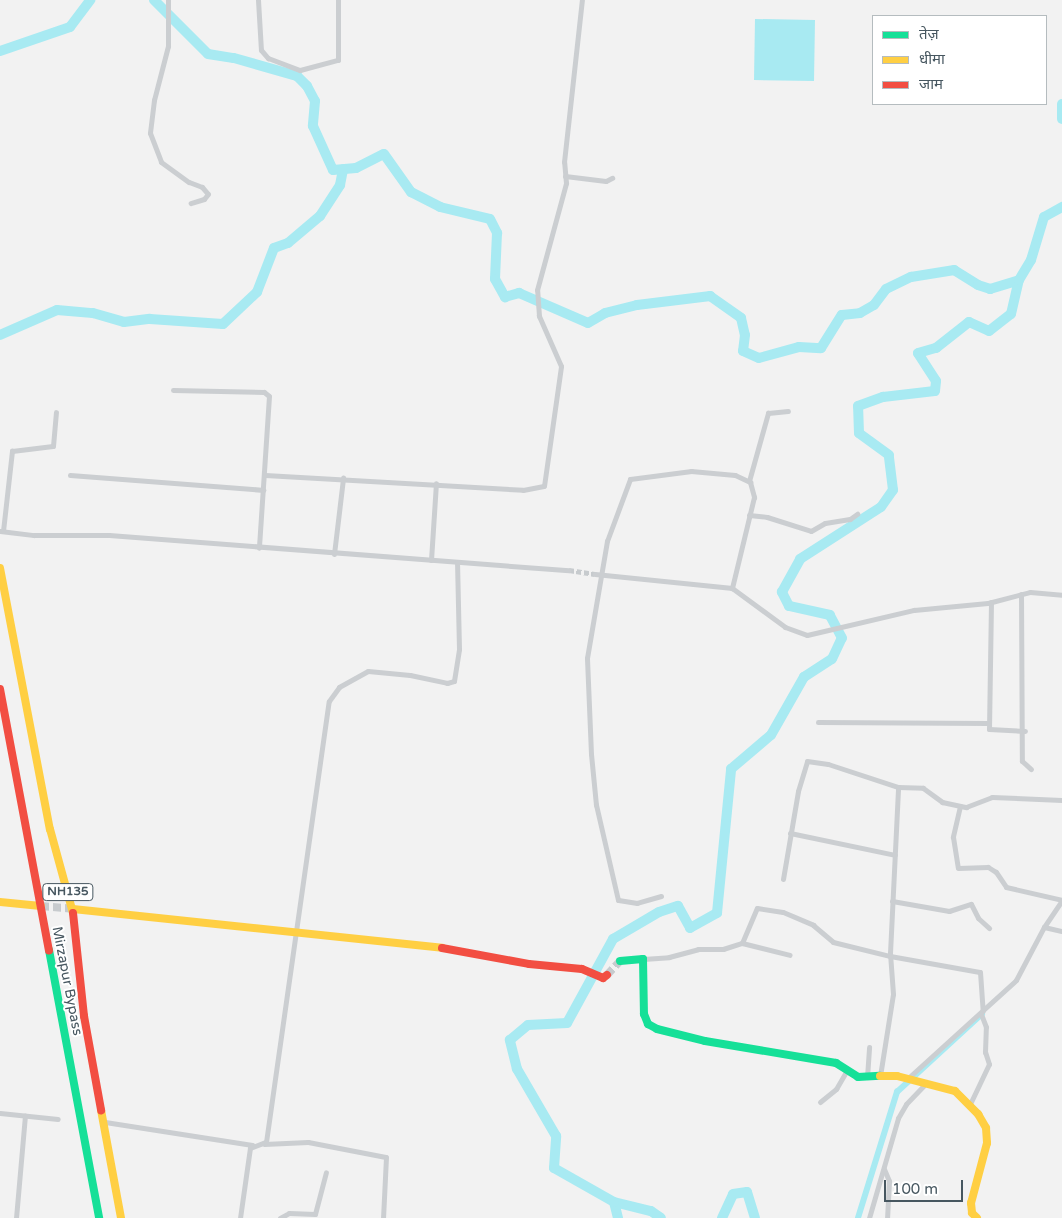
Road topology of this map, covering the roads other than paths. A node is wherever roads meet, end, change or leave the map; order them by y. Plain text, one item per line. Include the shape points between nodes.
1 (168, 0) edge
2 (258, 0) edge
3 (338, 0) edge
4 (582, 0) edge
5 (565, 176) junction
6 (612, 178) dead end
7 (191, 203) dead end
8 (173, 390) dead end
9 (788, 411) dead end
10 (56, 412) dead end
11 (70, 475) dead end
12 (264, 475) junction
13 (343, 478) junction
14 (749, 481) junction
15 (436, 483) junction
16 (263, 490) junction
17 (857, 514) dead end
18 (749, 515) junction
19 (2, 531) edge
20 (259, 548) junction
21 (334, 554) junction
22 (431, 560) junction
23 (457, 562) junction
24 (0, 568) edge
25 (569, 570) tunnel mouth
26 (594, 574) tunnel mouth
27 (602, 575) junction
28 (732, 588) junction
29 (1021, 594) junction
30 (1062, 596) edge
31 (991, 602) junction
32 (0, 689) edge
33 (818, 722) dead end
34 (988, 722) junction
35 (1025, 732) junction
36 (1032, 769) dead end
37 (898, 787) junction
38 (1062, 800) edge
39 (960, 806) junction
40 (790, 833) junction
41 (895, 855) junction
42 (783, 879) dead end
43 (661, 896) dead end
44 (1062, 900) edge
45 (0, 902) edge
46 (892, 902) junction
47 (41, 906) junction
48 (73, 909) junction
49 (989, 928) dead end
50 (1047, 928) junction
51 (1062, 931) edge
52 (295, 932) junction
53 (742, 944) junction
54 (790, 955) dead end
55 (890, 956) junction
56 (643, 959) junction
57 (620, 961) tunnel mouth
58 (604, 976) dead end
59 (982, 1016) junction
60 (870, 1047) dead end
61 (846, 1072) junction
62 (880, 1076) junction
63 (867, 1077) junction
64 (910, 1080) junction
65 (923, 1084) junction
66 (820, 1102) dead end
67 (970, 1104) junction
68 (0, 1113) edge
69 (25, 1115) junction
70 (58, 1119) dead end
71 (105, 1122) dead end
72 (252, 1144) junction
73 (264, 1144) junction
74 (884, 1170) junction
75 (326, 1172) dead end
76 (16, 1218) edge
77 (98, 1218) edge
78 (121, 1218) edge
79 (240, 1218) edge
80 (280, 1218) edge
81 (384, 1218) edge
82 (869, 1218) edge
83 (887, 1218) edge
84 (978, 1218) edge

1 - 7 street via 168,46 154,100 150,133 161,162 208,194 204,200
2 - 3 street via 261,50 268,58 300,70 338,60
4 - 5 street
5 - 6 street via 606,181
5 - 15 street via 564,191 541,270 536,306 561,366 544,486 523,490
8 - 12 street via 269,394
9 - 14 street via 768,413
10 - 19 street via 53,446 12,451
11 - 16 street
12 - 13 street
12 - 16 street
13 - 15 street
13 - 21 street
14 - 18 street via 754,497
14 - 27 street via 724,473 692,471 630,479 612,523
15 - 22 street
16 - 20 street
17 - 18 street via 850,520 824,523 811,531 767,517
18 - 28 street
19 - 20 street via 109,535
20 - 21 street
21 - 22 street
22 - 23 street
23 - 25 street
23 - 52 street via 459,648 454,681 447,683 368,671 339,687 331,697
24 - 48 main road, NH135 via 50,830
26 - 27 street
27 - 28 street
27 - 43 street via 587,676 596,805 618,900 637,903
28 - 31 street via 785,627 802,634 820,634 914,610
29 - 30 street via 1039,591
29 - 31 street
29 - 35 street via 1021,692
31 - 34 street
32 - 47 main road, Mirzapur Bypass / NH135
33 - 34 street
34 - 35 street via 990,731
35 - 36 street via 1022,761
37 - 39 street via 924,788 937,800
37 - 40 street via 828,764 806,762
37 - 41 street
38 - 39 street via 992,797
39 - 44 street via 953,837 958,868 988,867 996,872 1006,887
40 - 41 street
40 - 42 street
41 - 46 street
44 - 50 street
45 - 47 main road
46 - 49 street via 949,911 971,904 978,918
46 - 55 street
47 - 77 main road, Mirzapur Bypass / NH135
48 - 52 main road
48 - 78 main road, NH135 via 84,1016
50 - 51 street
50 - 59 street via 1016,980
52 - 58 main road via 456,950 530,964 586,970
52 - 73 street
53 - 54 street
53 - 55 street via 754,910 762,908 783,912 808,923 829,940
53 - 56 street
55 - 59 street via 980,972
55 - 62 street via 893,994
56 - 57 main road
56 - 61 main road via 642,1006 645,1020 652,1027 705,1041 836,1063 846,1068
59 - 64 street
59 - 67 street via 989,1064
60 - 63 street
61 - 63 main road
61 - 66 street via 836,1089
62 - 63 main road
62 - 64 main road
64 - 65 main road
65 - 67 main road via 955,1091
65 - 74 street via 901,1110
67 - 84 main road via 984,1121 987,1135 971,1203 972,1213
68 - 69 street
69 - 70 street
69 - 76 street
71 - 72 street
72 - 73 street
72 - 79 street
73 - 81 street via 308,1142 386,1157
74 - 82 street
74 - 83 street via 889,1181
75 - 80 street via 316,1214 289,1213

